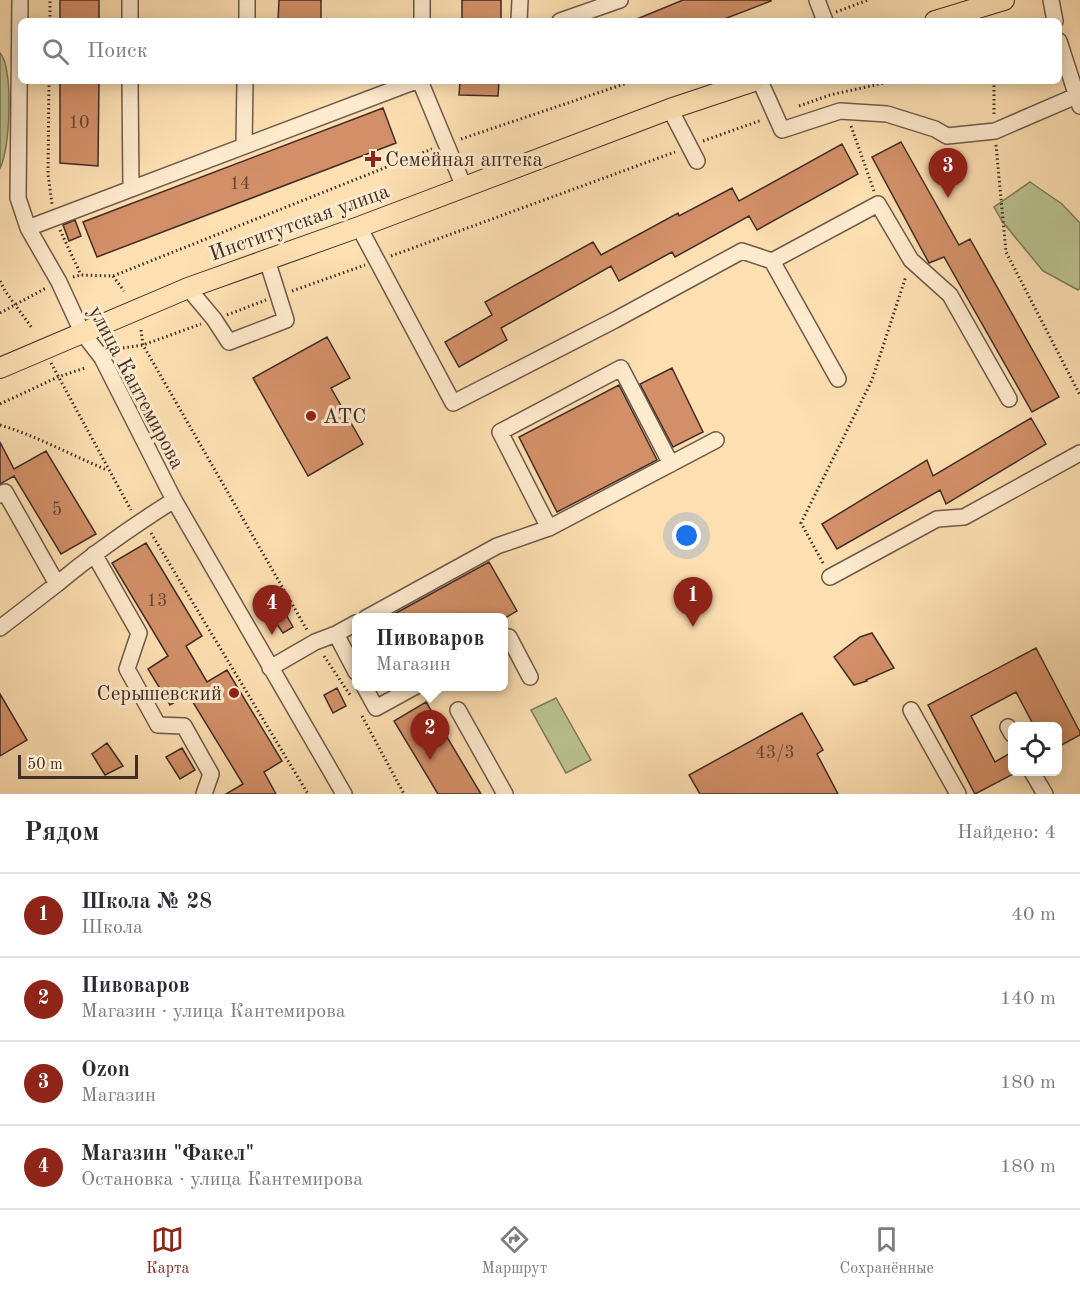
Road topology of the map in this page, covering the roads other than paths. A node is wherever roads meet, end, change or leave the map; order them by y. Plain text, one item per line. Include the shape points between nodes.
1 (20, 0) edge
2 (130, 0) edge
3 (247, 0) edge
4 (422, 0) edge
5 (520, 0) edge
6 (620, 0) edge
7 (817, 0) edge
8 (1004, 0) edge
9 (1051, 0) edge
10 (20, 18) edge
11 (130, 18) edge
12 (247, 18) edge
13 (422, 18) edge
14 (519, 18) edge
15 (569, 18) edge
16 (824, 18) edge
17 (945, 18) edge
18 (1054, 18) edge
19 (1062, 50) edge
20 (19, 84) edge
21 (130, 84) edge
22 (245, 84) edge
23 (410, 84) edge
24 (419, 84) edge
25 (745, 84) edge
26 (761, 84) edge
27 (1078, 101) edge
28 (670, 109) junction
29 (244, 146) junction
30 (697, 161) dead end
31 (464, 187) junction
32 (130, 189) junction
33 (359, 227) junction
34 (28, 228) junction
35 (267, 260) junction
36 (772, 261) junction
37 (188, 288) junction
38 (82, 332) junction
39 (0, 368) edge
40 (838, 379) dead end
41 (1010, 399) dead end
42 (716, 440) dead end
43 (1080, 453) edge
44 (670, 464) junction
45 (0, 495) edge
46 (174, 500) junction
47 (549, 528) junction
48 (94, 554) junction
49 (830, 577) road end
50 (57, 584) junction
51 (375, 613) edge
52 (352, 626) edge
53 (0, 628) edge
54 (336, 634) junction
55 (508, 638) edge
56 (352, 663) edge
57 (270, 668) junction
58 (530, 677) dead end
59 (366, 691) edge
60 (408, 691) edge
61 (458, 710) dead end
62 (911, 710) dead end
63 (1035, 776) edge
64 (204, 794) edge
65 (344, 794) edge
66 (506, 794) edge
67 (958, 794) edge
68 (1045, 794) edge

1 - 10 street, улица Кантемирова
2 - 11 street
3 - 12 street
4 - 13 street
5 - 14 street
6 - 15 street
7 - 16 street
8 - 17 main road
9 - 18 street
19 - 27 street
20 - 34 street, улица Кантемирова via 18,198
21 - 32 street
22 - 29 street
23 - 29 street
24 - 31 street
25 - 28 main road, Институтская улица
26 - 27 street via 782,130 846,111 887,114 946,136 995,131
28 - 30 street
28 - 31 main road, Институтская улица
29 - 32 street
31 - 33 main road, Институтская улица
32 - 34 street
33 - 35 main road, Институтская улица
33 - 36 street via 453,403 742,251
34 - 38 street, улица Кантемирова
35 - 37 main road, Институтская улица
35 - 37 street via 286,320 229,342
36 - 40 street
36 - 41 street via 878,204 912,260 950,295
37 - 38 main road, Институтская улица
38 - 39 main road, Институтская улица
38 - 46 street, улица Кантемирова via 102,358
42 - 44 street
43 - 49 street via 964,517 937,519
44 - 47 street
44 - 47 street via 621,368 610,373 500,432
45 - 50 street via 5,492
46 - 48 street
46 - 57 street, улица Кантемирова
47 - 51 street via 497,546
48 - 50 street
48 - 64 street via 139,633 127,669 158,725 184,726 211,774
50 - 53 street
52 - 54 street
54 - 56 street
54 - 57 street
55 - 58 street
57 - 65 street, улица Кантемирова
59 - 60 street via 376,708
61 - 66 street
62 - 67 street
63 - 68 street

